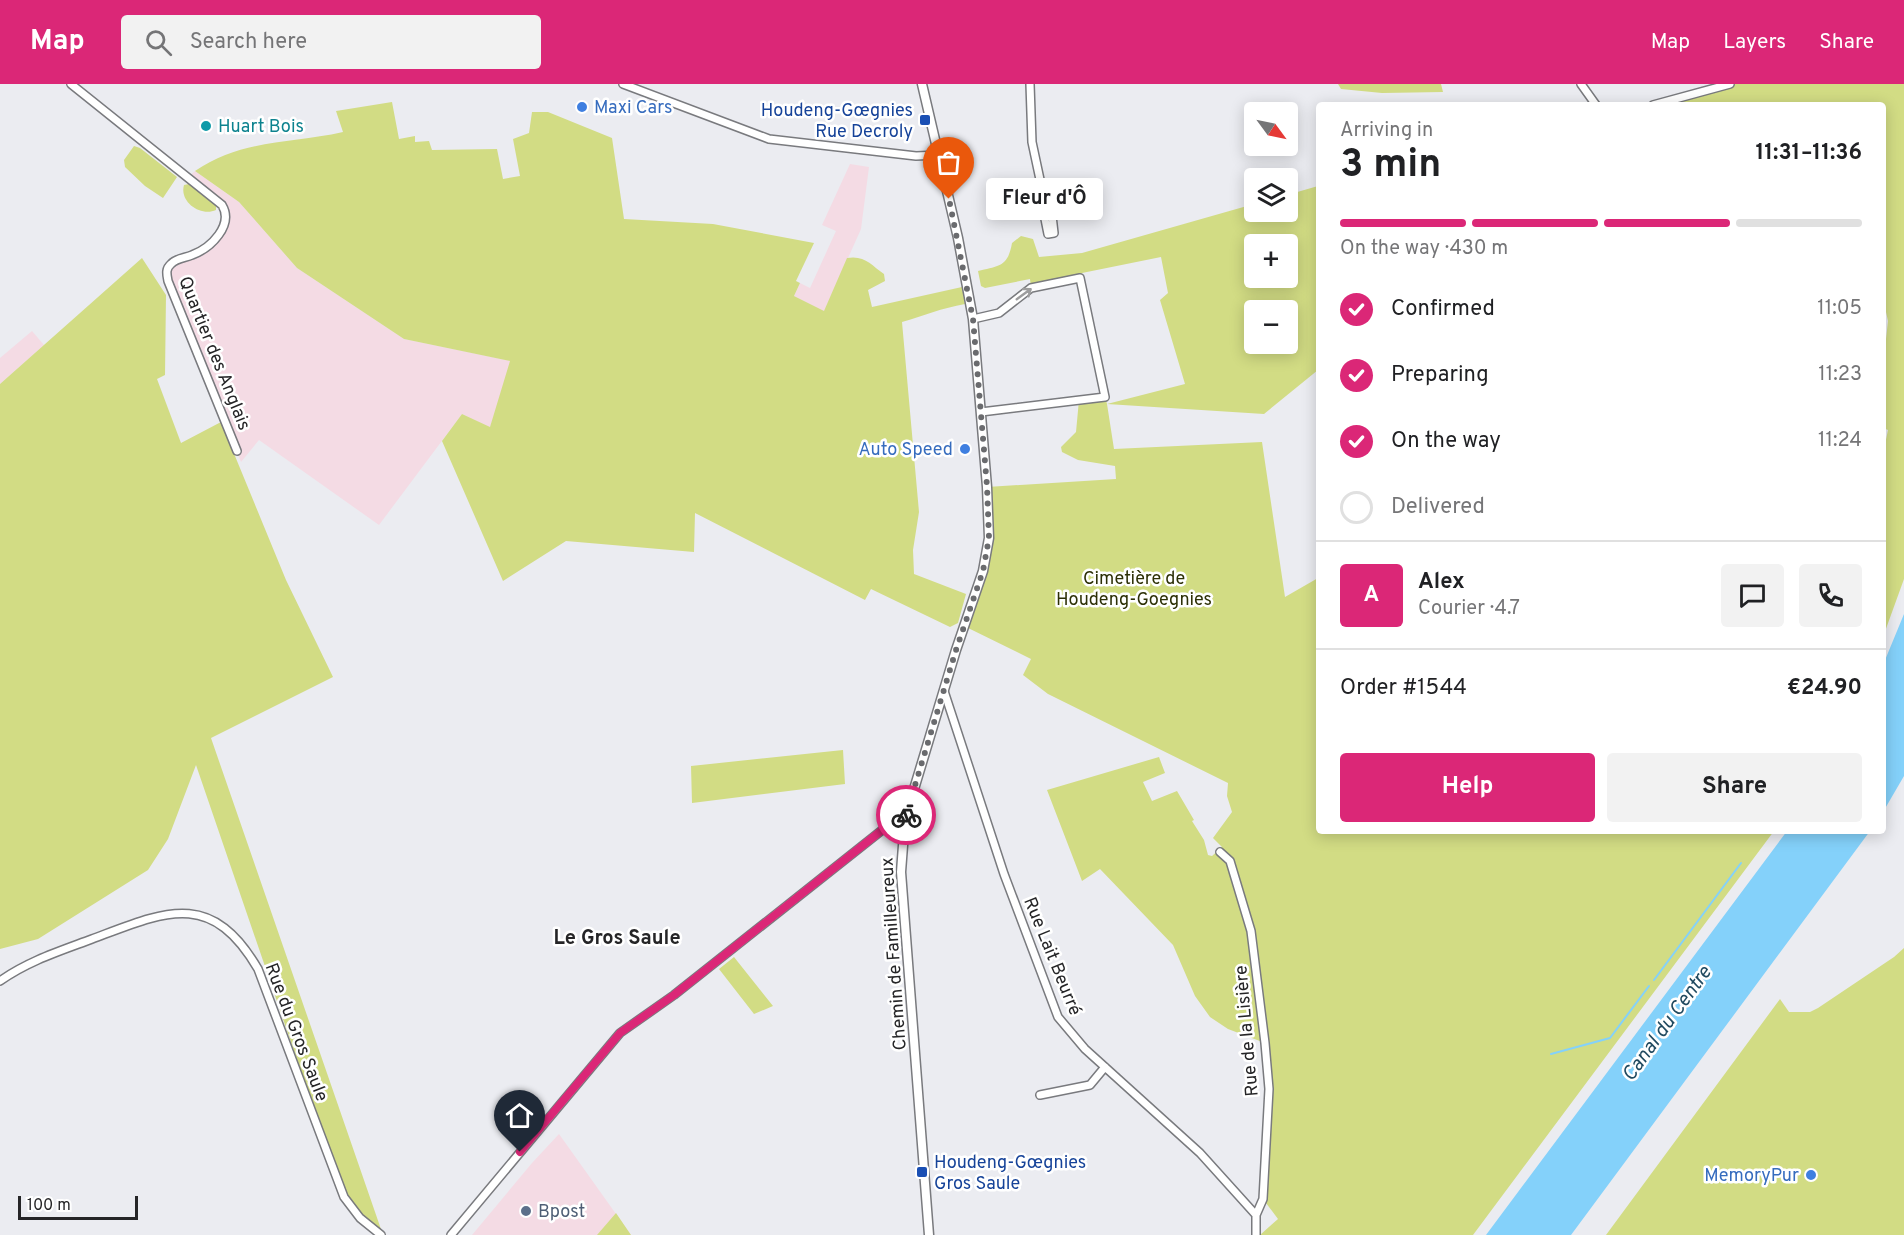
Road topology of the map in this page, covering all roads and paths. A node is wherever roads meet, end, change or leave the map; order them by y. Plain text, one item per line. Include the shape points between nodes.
1 (71, 84) edge
2 (623, 84) edge
3 (922, 84) edge
4 (1030, 84) edge
5 (1581, 84) edge
6 (1730, 84) edge
7 (1594, 102) edge
8 (1664, 102) edge
9 (939, 155) junction
10 (1051, 234) dead end
11 (973, 319) junction
12 (981, 412) junction
13 (237, 451) dead end
14 (944, 691) junction
15 (905, 819) junction
16 (1220, 852) dead end
17 (0, 981) edge
18 (1105, 1067) junction
19 (1040, 1095) dead end
20 (1256, 1215) junction
21 (381, 1235) edge
22 (451, 1235) edge
23 (929, 1235) edge
24 (1256, 1235) edge

1 - 13 street, Quartier des Anglais via 226,211 225,224 213,242 172,262 167,271
2 - 9 street via 770,138 916,156
3 - 9 street, Chemin de Familleureux
4 - 10 street via 1032,142
5 - 7 street
6 - 8 street
9 - 11 street, Chemin de Familleureux
11 - 12 street, Chemin de Familleureux
11 -> 12 street via 999,313 1031,288 1080,278 1105,397
12 - 14 street, Chemin de Familleureux via 987,555
14 - 15 street, Chemin de Familleureux
14 - 18 street, Rue Lait Beurré via 1053,1007 1064,1026
15 - 22 street via 886,827 674,995 620,1033
15 - 23 street, Chemin de Familleureux via 901,872
16 - 20 street, Rue de la Lisière via 1230,861 1251,931 1265,1043 1269,1089 1263,1199
17 - 21 street, Rue du Gros Saule via 35,960 164,913 192,913 224,927 236,937 258,969 344,1197 360,1218
18 - 19 street via 1090,1085
18 - 20 street, Rue Lait Beurré via 1200,1153
20 - 24 street

